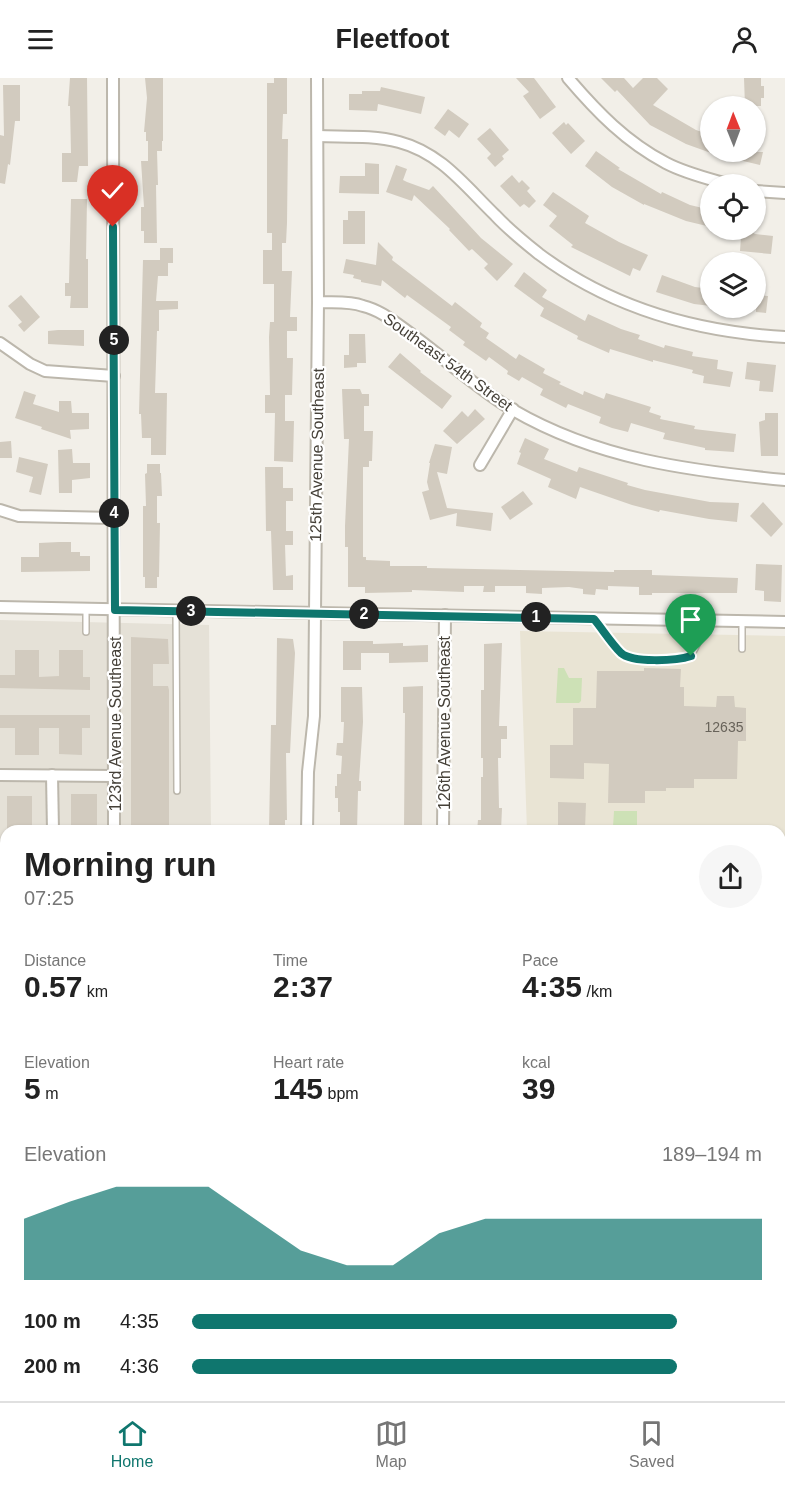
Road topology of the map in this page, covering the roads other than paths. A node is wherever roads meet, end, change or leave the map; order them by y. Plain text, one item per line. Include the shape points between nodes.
1 (113, 78) edge
2 (317, 78) edge
3 (568, 78) edge
4 (318, 136) junction
5 (700, 175) edge
6 (766, 192) edge
7 (785, 193) edge
8 (318, 302) junction
9 (785, 337) edge
10 (0, 343) edge
11 (114, 376) junction
12 (513, 410) junction
13 (480, 465) dead end
14 (785, 480) edge
15 (0, 510) edge
16 (114, 518) junction
17 (0, 607) edge
18 (86, 609) junction
19 (115, 610) junction
20 (176, 611) junction
21 (315, 613) junction
22 (445, 615) junction
23 (594, 619) junction
24 (709, 621) junction
25 (742, 622) junction
26 (785, 622) edge
27 (86, 632) dead end
28 (742, 650) dead end
29 (0, 775) edge
30 (52, 775) junction
31 (114, 776) junction
32 (177, 790) dead end
33 (53, 825) edge
34 (114, 825) edge
35 (307, 825) edge
36 (443, 825) edge

1 - 11 street, 123rd Avenue Southeast
2 - 4 street, 125th Avenue Southeast
3 - 5 street via 596,111 635,144 666,163
4 - 8 street, 125th Avenue Southeast
4 - 9 street via 377,137 430,154 539,254 599,291 631,305 717,331
6 - 7 street
8 - 12 street, Southeast 54th Street via 352,303 374,310
8 - 21 street, 125th Avenue Southeast
10 - 11 street via 45,371
11 - 16 street, 123rd Avenue Southeast
12 - 13 street
12 - 14 street, Southeast 54th Street via 586,443 627,456 672,467
15 - 16 street via 19,516
16 - 19 street, 123rd Avenue Southeast
17 - 18 street
18 - 19 street
18 - 27 lane
19 - 20 street
19 - 31 street, 123rd Avenue Southeast
20 - 21 street
20 - 32 lane
21 - 22 street
21 - 35 street, 125th Avenue Southeast
22 - 23 street
22 - 36 street, 126th Avenue Southeast
23 - 24 street
23 - 24 lane via 622,654 633,659 680,660 691,656
24 - 25 street
25 - 26 street
25 - 28 lane
29 - 30 street
30 - 31 street
30 - 33 street
31 - 34 street, 123rd Avenue Southeast

